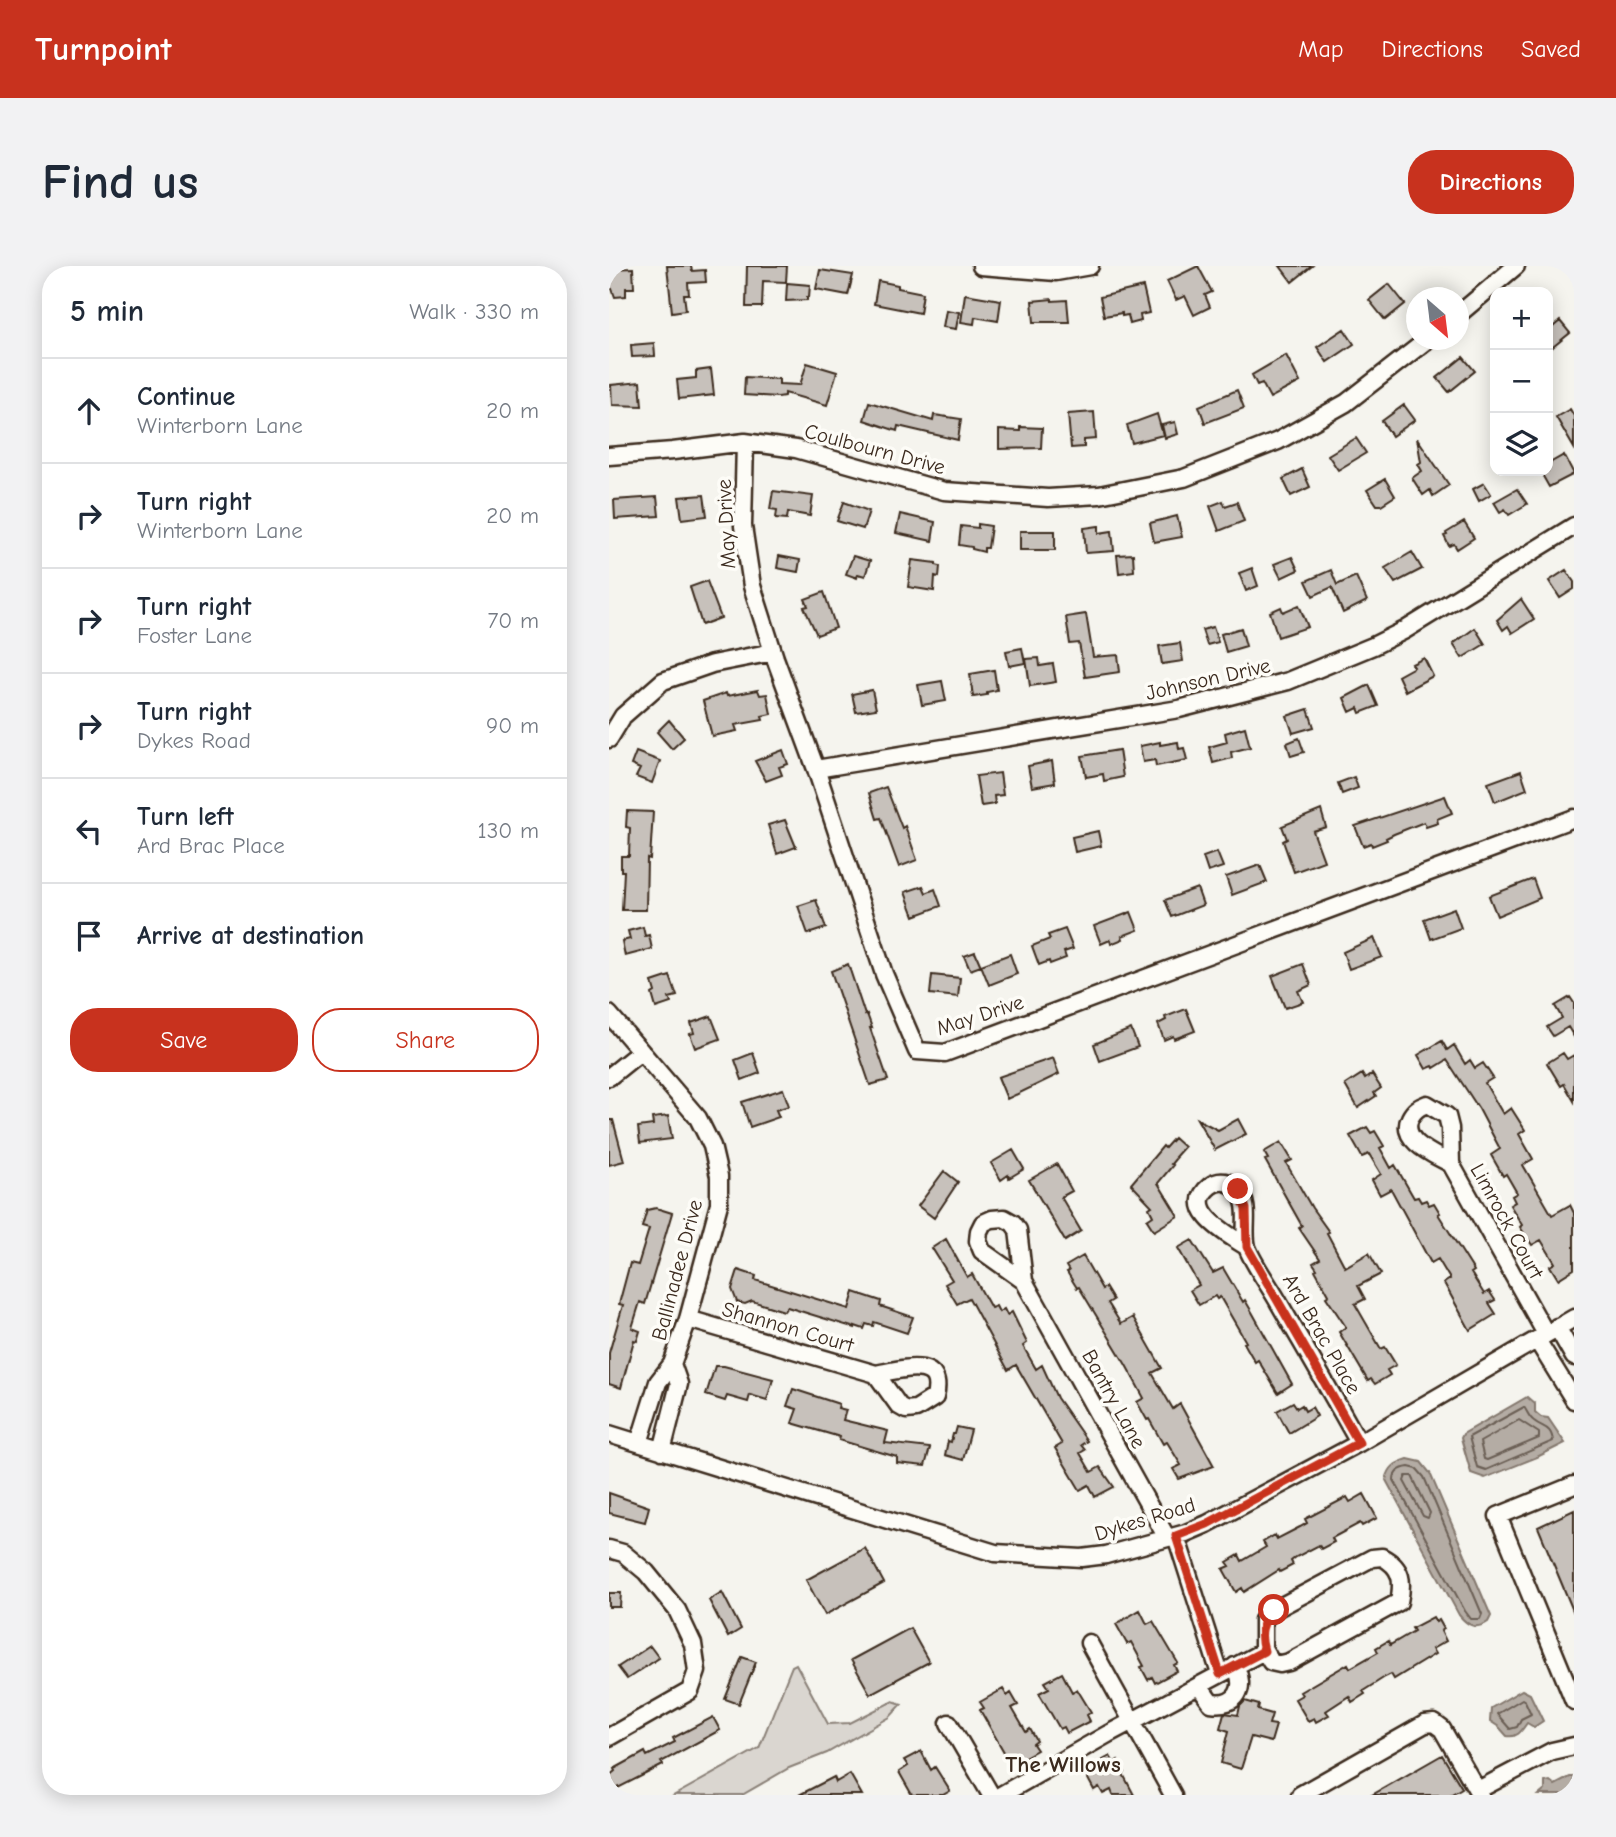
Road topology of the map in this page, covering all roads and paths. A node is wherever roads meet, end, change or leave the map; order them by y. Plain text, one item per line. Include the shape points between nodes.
1 (981, 266) edge
2 (1090, 266) edge
3 (1517, 266) edge
4 (1469, 305) edge
5 (1414, 350) edge
6 (745, 442) junction
7 (609, 456) edge
8 (1574, 526) edge
9 (773, 652) junction
10 (609, 707) edge
11 (623, 716) junction
12 (609, 739) edge
13 (816, 769) junction
14 (1574, 818) edge
15 (609, 1013) edge
16 (640, 1052) junction
17 (609, 1077) edge
18 (1451, 1164) dead end
19 (1247, 1247) dead end
20 (1024, 1281) dead end
21 (1574, 1318) edge
22 (688, 1319) junction
23 (1547, 1334) junction
24 (1574, 1357) edge
25 (672, 1364) junction
26 (876, 1374) dead end
27 (1574, 1400) edge
28 (609, 1434) edge
29 (639, 1443) junction
30 (1359, 1443) junction
31 (662, 1451) junction
32 (1574, 1485) edge
33 (1171, 1537) junction
34 (609, 1549) edge
35 (1089, 1643) dead end
36 (1264, 1651) junction
37 (1235, 1666) junction
38 (1220, 1674) junction
39 (1199, 1686) junction
40 (1574, 1701) edge
41 (1132, 1721) junction
42 (949, 1723) dead end
43 (609, 1737) edge
44 (1574, 1746) edge
45 (1479, 1793) edge
46 (991, 1795) edge
47 (1001, 1795) edge
48 (1173, 1795) edge
49 (1300, 1795) edge

1 - 2 street via 1056,272
3 - 4 street
5 - 6 street, Coulbourn Drive via 1346,402 1278,441 1184,478 1099,495 1048,498 944,491 796,449
6 - 7 street, Coulbourn Drive
6 - 9 street, May Drive via 743,526 752,586
8 - 13 street, Johnson Drive via 1405,630 1270,687 1118,720
9 - 11 street via 712,664 663,681
9 - 13 street, May Drive
10 - 11 street
11 - 12 street
13 - 14 street, May Drive via 884,974 917,1051 945,1053
15 - 16 street, Ballinadee Drive
16 - 17 street
16 - 22 street, Ballinadee Drive via 698,1118 712,1146 719,1176 719,1204
18 - 23 street, Limrock Court
19 - 30 street, Ard Brac Place
20 - 33 street, Bantry Lane
21 - 23 street, Dykes Road
22 - 25 street, Ballinadee Drive
22 - 26 street, Shannon Court
23 - 24 street
23 - 27 street
23 - 30 street, Dykes Road
25 - 29 street, Ballinadee Drive via 658,1382
25 - 31 street, Ballinadee Drive via 679,1384
28 - 29 street, Dykes Road
29 - 31 street, Dykes Road
30 - 33 street, Dykes Road via 1242,1506
31 - 33 street, Dykes Road via 995,1553 1082,1558
32 - 40 street via 1497,1516
33 - 38 street, Bantry Lane
34 - 43 street via 646,1572 677,1610 693,1644 697,1671 690,1691
35 - 41 street
36 - 36 street via 1271,1662 1289,1662 1399,1602 1399,1570 1382,1557 1372,1558 1274,1610 1263,1620
36 - 37 street
37 - 38 street
37 - 39 street via 1241,1688 1232,1699 1211,1703
38 - 39 street
39 - 41 street
41 - 47 street
41 - 48 street
42 - 46 street
44 - 45 street via 1552,1751
45 - 49 street via 1434,1723

